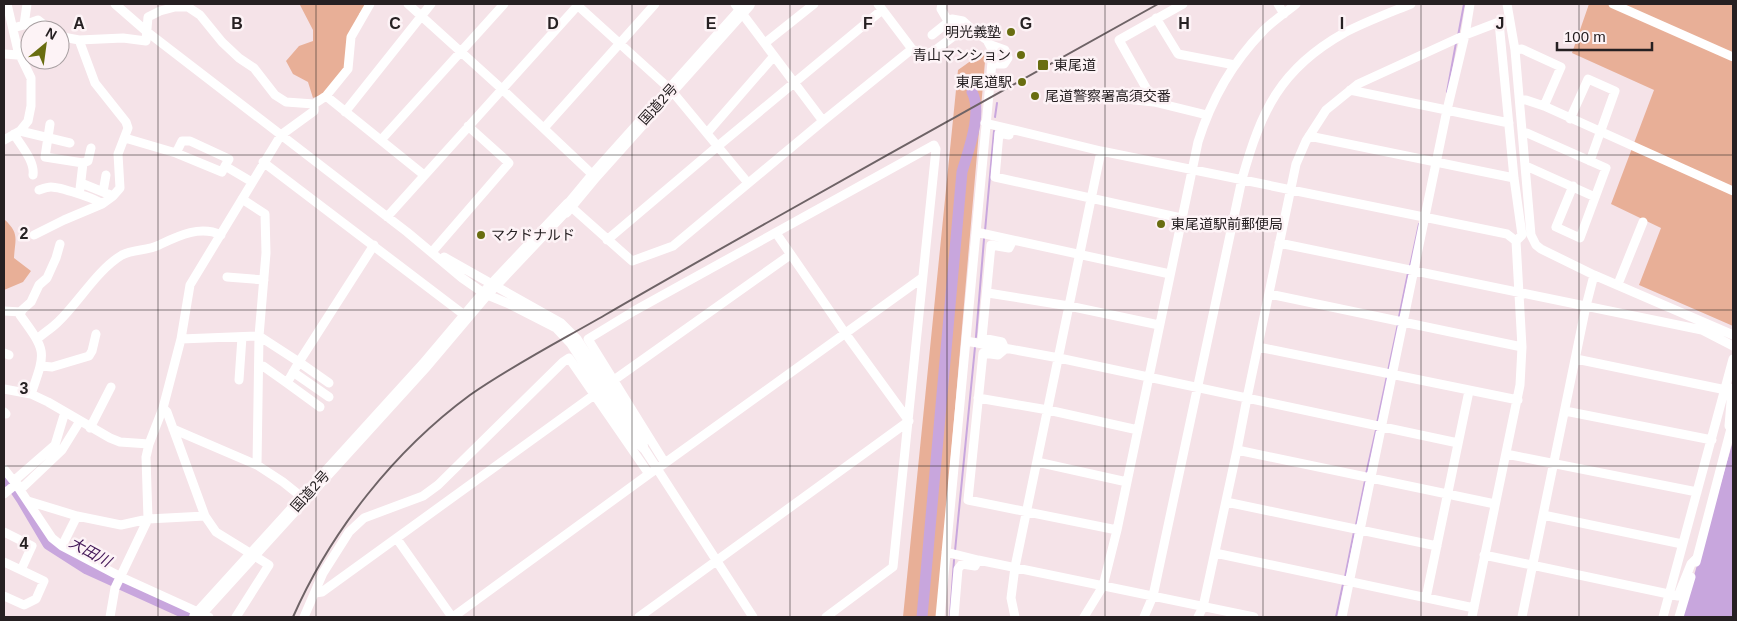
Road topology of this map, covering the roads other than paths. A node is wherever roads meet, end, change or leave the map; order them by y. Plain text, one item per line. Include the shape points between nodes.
1 (7, 4) edge
2 (27, 4) edge
3 (115, 4) edge
4 (370, 4) edge
5 (408, 4) edge
6 (431, 4) edge
7 (504, 4) edge
8 (578, 4) edge
9 (655, 4) edge
10 (814, 4) edge
11 (942, 4) edge
12 (1182, 4) edge
13 (1278, 4) edge
14 (1296, 4) edge
15 (1411, 4) edge
16 (1470, 4) edge
17 (1507, 4) edge
18 (1612, 4) edge
19 (175, 5) edge
20 (741, 6) edge
21 (880, 7) edge
22 (1284, 14) junction
23 (420, 16) junction
24 (1156, 18) junction
25 (25, 20) edge
26 (948, 21) junction
27 (20, 26) edge
28 (12, 28) junction
29 (146, 31) junction
30 (974, 31) junction
31 (932, 35) dead end
32 (70, 38) edge
33 (1459, 38) junction
34 (79, 40) junction
35 (619, 42) junction
36 (765, 43) junction
37 (991, 45) junction
38 (912, 49) junction
39 (1515, 50) junction
40 (461, 52) junction
41 (4, 54) edge
42 (20, 55) joint
43 (774, 56) junction
44 (1733, 57) edge
45 (992, 64) junction
46 (1235, 65) junction
47 (28, 70) edge
48 (794, 82) junction
49 (503, 90) junction
50 (671, 90) junction
51 (1350, 90) junction
52 (326, 96) junction
53 (1108, 97) dead end
54 (1520, 100) junction
55 (1154, 102) junction
56 (314, 104) junction
57 (1544, 106) junction
58 (1445, 110) junction
59 (345, 112) junction
60 (1207, 114) junction
61 (1570, 119) junction
62 (823, 121) junction
63 (1508, 123) junction
64 (50, 124) dead end
65 (986, 124) junction
66 (468, 126) junction
67 (544, 128) junction
68 (707, 132) junction
69 (17, 133) junction
70 (1600, 133) junction
71 (1522, 134) junction
72 (280, 135) junction
73 (1042, 136) junction
74 (1309, 136) junction
75 (48, 137) junction
76 (124, 138) junction
77 (4, 140) edge
78 (381, 140) junction
79 (70, 143) dead end
80 (718, 146) junction
81 (91, 148) dead end
82 (1102, 151) junction
83 (176, 153) junction
84 (1590, 161) junction
85 (263, 162) junction
86 (1433, 162) junction
87 (83, 163) junction
88 (225, 166) junction
89 (1526, 166) junction
90 (1192, 170) junction
91 (33, 175) dead end
92 (106, 175) dead end
93 (424, 175) junction
94 (594, 176) junction
95 (1514, 178) junction
96 (1242, 179) junction
97 (252, 182) junction
98 (81, 183) junction
99 (748, 183) junction
100 (1573, 186) junction
101 (39, 190) dead end
102 (1291, 190) junction
103 (1733, 191) edge
104 (103, 192) junction
105 (80, 194) junction
106 (113, 196) junction
107 (1595, 197) junction
108 (242, 199) junction
109 (1091, 199) junction
110 (102, 204) junction
111 (569, 205) junction
112 (387, 217) junction
113 (1425, 217) junction
114 (1182, 218) junction
115 (1643, 222) dead end
116 (976, 232) junction
117 (776, 233) junction
118 (34, 235) dead end
119 (221, 235) junction
120 (1523, 237) junction
121 (607, 240) junction
122 (1013, 240) junction
123 (1279, 243) junction
124 (60, 244) dead end
125 (374, 245) junction
126 (432, 252) junction
127 (1080, 254) junction
128 (790, 255) junction
129 (1411, 270) junction
130 (1170, 274) junction
131 (1594, 274) junction
132 (228, 277) dead end
133 (922, 278) junction
134 (264, 280) junction
135 (1618, 284) junction
136 (493, 292) junction
137 (1519, 292) junction
138 (988, 293) junction
139 (1269, 294) junction
140 (1069, 306) junction
141 (1586, 306) junction
142 (4, 311) edge
143 (21, 312) junction
144 (467, 317) junction
145 (1400, 322) junction
146 (1159, 326) junction
147 (845, 333) junction
148 (96, 334) dead end
149 (1733, 335) edge
150 (259, 336) junction
151 (242, 337) junction
152 (37, 339) junction
153 (181, 339) junction
154 (966, 341) junction
155 (1733, 346) edge
156 (1258, 347) junction
157 (1522, 347) junction
158 (1005, 349) junction
159 (1059, 358) junction
160 (1576, 359) junction
161 (1733, 359) edge
162 (299, 362) junction
163 (425, 365) junction
164 (41, 366) junction
165 (259, 367) junction
166 (294, 372) junction
167 (1389, 374) junction
168 (1149, 378) junction
169 (239, 380) dead end
170 (614, 380) junction
171 (287, 383) junction
172 (329, 383) dead end
173 (111, 386) dead end
174 (1198, 388) junction
175 (4, 389) edge
176 (1731, 389) edge
177 (1469, 391) junction
178 (30, 394) junction
179 (594, 395) junction
180 (329, 397) dead end
181 (978, 398) junction
182 (1247, 398) junction
183 (1518, 400) junction
184 (320, 407) dead end
185 (163, 408) junction
186 (1048, 410) junction
187 (1565, 410) junction
188 (64, 412) junction
189 (909, 420) junction
190 (80, 421) junction
191 (1732, 424) edge
192 (1378, 426) junction
193 (90, 428) junction
194 (172, 429) junction
195 (1138, 430) junction
196 (1712, 440) junction
197 (1458, 443) junction
198 (149, 444) junction
199 (1237, 450) junction
200 (1506, 454) junction
201 (1037, 462) junction
202 (1555, 462) junction
203 (665, 463) junction
204 (257, 465) junction
205 (4, 469) edge
206 (653, 472) junction
207 (1367, 478) junction
208 (1127, 482) junction
209 (16, 484) junction
210 (1698, 492) junction
211 (4, 494) edge
212 (1448, 494) junction
213 (303, 498) junction
214 (28, 501) junction
215 (1226, 502) junction
216 (1495, 504) junction
217 (1026, 511) junction
218 (1544, 515) junction
219 (77, 516) junction
220 (205, 516) junction
221 (148, 520) junction
222 (1357, 529) junction
223 (1117, 530) junction
224 (4, 532) edge
225 (397, 539) junction
226 (1682, 544) junction
227 (62, 546) junction
228 (1437, 546) junction
229 (946, 552) junction
230 (1215, 553) junction
231 (254, 554) junction
232 (1484, 555) junction
233 (1697, 558) junction
234 (716, 560) junction
235 (978, 560) junction
236 (4, 562) edge
237 (1532, 566) junction
238 (1015, 567) junction
239 (21, 570) junction
240 (121, 577) junction
241 (1346, 581) junction
242 (1103, 586) junction
243 (315, 593) junction
244 (1674, 595) junction
245 (4, 596) edge
246 (1153, 596) junction
247 (1426, 598) junction
248 (1203, 607) junction
249 (1473, 613) edge
250 (202, 616) edge
251 (110, 617) edge
252 (236, 617) edge
253 (304, 617) edge
254 (452, 617) edge
255 (639, 617) edge
256 (754, 617) edge
257 (826, 617) edge
258 (940, 617) edge
259 (954, 617) edge
260 (1015, 617) edge
261 (1084, 617) edge
262 (1144, 617) edge
263 (1198, 617) edge
264 (1254, 617) edge
265 (1342, 617) edge
266 (1522, 617) edge
267 (1662, 617) edge
268 (1675, 617) edge
269 (1679, 617) edge

1 - 28 street
2 - 25 street
3 - 29 street
4 - 52 street via 351,38 348,69
5 - 23 street
6 - 23 street
7 - 40 street
8 - 35 street
8 - 49 street
9 - 35 street
10 - 36 street
11 - 26 street via 941,9
12 - 24 street
13 - 22 street
14 - 22 street
15 - 96 street via 1346,32 1321,47 1297,68 1274,95 1265,112 1252,142
16 - 33 street
17 - 39 street
18 - 44 street
19 - 29 street via 148,17
19 - 56 street via 188,7 200,15 222,42 254,68 275,95 286,102
20 - 36 street
20 - 50 highway, 国道2号
21 - 38 street
21 - 48 street
22 - 46 street via 1264,30
23 - 40 street
23 - 59 street
24 - 46 street via 1178,54
24 - 55 street via 1119,40
26 - 30 street via 963,21
26 - 31 street
27 - 28 street
28 - 42 street
29 - 34 street via 146,41 123,38
29 - 72 street
30 - 37 street
30 - 38 street via 958,33 927,54
32 - 34 street
33 - 51 street via 1371,77
33 - 58 street
33 - 63 street via 1499,22
34 - 76 street via 95,83 126,122 128,128
35 - 50 street
35 - 67 street
36 - 43 street
37 - 45 street
37 - 45 street via 1005,50 1008,58 1004,64
38 - 62 street
39 - 54 street
39 - 57 street via 1522,49 1562,67
40 - 49 street
40 - 78 street
41 - 42 street
43 - 48 street
43 - 68 street
45 - 65 street
46 - 60 street
47 - 69 street via 32,78 28,121
48 - 62 street
48 - 80 street
49 - 66 street
49 - 67 street
50 - 68 street
50 - 94 highway, 国道2号
51 - 58 street
51 - 74 street via 1326,110
52 - 56 street
52 - 59 street
53 - 55 street
54 - 57 street
54 - 71 street
55 - 60 street
56 - 72 street via 314,111
57 - 61 street
58 - 63 street
58 - 86 street
59 - 78 street
60 - 90 street
61 - 70 street
61 - 70 street via 1588,79 1615,91
62 - 99 street
63 - 95 street
64 - 75 street
65 - 73 street
65 - 116 street
66 - 93 street
66 - 126 street via 509,163
67 - 94 street
68 - 80 street
69 - 75 street
69 - 77 street
69 - 91 street via 34,170
70 - 84 street
70 - 103 street
71 - 84 street via 1528,133
71 - 89 street
72 - 85 street
72 - 112 street
73 - 82 street
73 - 109 street via 1036,141 999,133 995,176
74 - 86 street
74 - 102 street via 1296,164
75 - 79 street
75 - 87 street via 45,157
76 - 83 street
76 - 106 street via 118,154 120,188
78 - 93 street
80 - 99 street
80 - 121 street
81 - 87 street via 88,161
82 - 90 street
82 - 109 street
83 - 88 street via 222,172
83 - 88 street via 182,141 190,141 229,159
84 - 107 street via 1606,168
85 - 97 street
85 - 125 street
86 - 95 street
86 - 113 street
87 - 98 street
88 - 97 street
89 - 100 street
89 - 120 street
90 - 96 street
90 - 114 street
92 - 104 street
93 - 112 street
94 - 111 highway, 国道2号
95 - 120 street
96 - 102 street
96 - 174 street
97 - 108 street
98 - 104 street
98 - 105 street
99 - 121 street via 673,246 632,261
100 - 107 street
100 - 107 street via 1556,227 1580,238
101 - 105 street via 51,187
102 - 113 street
102 - 123 street
104 - 106 street
105 - 110 street
106 - 110 street
108 - 119 street
108 - 134 street via 265,214
109 - 114 street
109 - 127 street
110 - 118 street
111 - 121 street
111 - 136 highway, 国道2号 via 552,229
112 - 126 street
113 - 120 street
113 - 129 street
114 - 130 street
115 - 135 street
116 - 122 street
116 - 154 street
117 - 128 street
117 - 133 street via 934,145
117 - 170 street via 588,339
119 - 152 street via 213,231 193,232 153,248 123,254
119 - 153 street via 190,285
120 - 131 street
120 - 137 street
122 - 127 street
122 - 138 street via 1009,248 991,245
123 - 129 street
123 - 139 street
124 - 143 street via 47,278
125 - 144 street
125 - 162 street
126 - 136 street via 438,259
127 - 130 street
127 - 140 street
128 - 147 street
128 - 170 street
129 - 137 street
129 - 145 street
130 - 146 street
131 - 135 street
131 - 141 street
132 - 134 street
133 - 147 street
133 - 189 street
134 - 150 street
135 - 149 street
136 - 144 highway, 国道2号
136 - 163 highway, 国道2号 via 448,347
136 - 206 street via 561,323 577,339 642,439
137 - 141 street
137 - 157 street
138 - 140 street
138 - 158 street via 982,338 1002,342
139 - 145 street
139 - 156 street
140 - 146 street
140 - 159 street
141 - 155 street via 1702,330
141 - 160 street
142 - 143 street
143 - 152 street
144 - 163 highway, 国道2号
145 - 157 street
145 - 167 street
146 - 168 street
147 - 189 street
147 - 203 street
148 - 164 street via 89,356 52,367
150 - 151 street
150 - 162 street
150 - 165 street
151 - 153 street
151 - 169 street
152 - 164 street via 41,348
153 - 185 street
154 - 158 street
154 - 229 street
156 - 167 street
156 - 182 street
157 - 183 street
158 - 159 street
158 - 181 street via 998,355 983,353
159 - 168 street
159 - 186 street
160 - 176 street
160 - 187 street
161 - 176 street
162 - 166 street
162 - 172 street
163 - 213 highway, 国道2号
164 - 178 street
165 - 171 street via 263,366
165 - 204 street
166 - 171 street
166 - 180 street
167 - 177 street
167 - 192 street
168 - 174 street
168 - 195 street
170 - 203 street
171 - 184 street
173 - 193 street
174 - 182 street
174 - 246 street
175 - 178 street
176 - 191 street via 1728,426
176 - 196 street
177 - 183 street
177 - 197 street
178 - 188 street
179 - 206 street
179 - 225 street
179 - 243 street via 569,358 563,362 438,485 423,496 364,518 349,532 323,573
181 - 186 street
181 - 217 street via 968,500
182 - 192 street
182 - 199 street
183 - 200 street
185 - 194 street
185 - 198 street
186 - 195 street
186 - 201 street
187 - 196 street
187 - 202 street
188 - 190 street
188 - 209 street via 55,445 16,479
189 - 234 street
189 - 257 street via 893,567
190 - 193 street
190 - 209 street via 62,450 22,488
191 - 233 street
192 - 197 street
192 - 207 street
193 - 198 street via 120,442
194 - 204 street
194 - 220 street
195 - 208 street
196 - 210 street
197 - 212 street
198 - 221 street via 146,457
199 - 207 street
199 - 215 street
200 - 202 street
200 - 216 street
201 - 208 street
201 - 217 street
202 - 210 street
202 - 218 street
203 - 206 street
204 - 213 street
205 - 209 street
206 - 234 street
206 - 254 street
207 - 212 street
207 - 222 street
208 - 223 street
209 - 211 street
209 - 214 street
210 - 226 street
212 - 216 street
212 - 228 street
213 - 231 highway, 国道2号
214 - 219 street
214 - 227 street via 52,538
215 - 222 street
215 - 230 street
216 - 232 street
217 - 223 street
217 - 238 street
218 - 226 street
218 - 237 street
219 - 221 street via 121,525
219 - 227 street
220 - 221 street
220 - 231 street via 216,532
221 - 240 street
222 - 228 street
222 - 241 street
223 - 242 street
224 - 239 street via 32,546
225 - 243 street via 322,592
225 - 254 street
226 - 244 street
227 - 240 street
228 - 247 street
229 - 235 street
229 - 258 street
230 - 241 street
230 - 248 street
231 - 250 highway, 国道2号
231 - 252 street via 269,565
232 - 237 street
232 - 249 street
233 - 244 street
233 - 269 street
234 - 255 street
234 - 256 street
235 - 238 street
235 - 259 street via 975,566 962,564 958,569
236 - 239 street
237 - 244 street
237 - 266 street
238 - 242 street
238 - 260 street via 1012,598
239 - 245 street via 44,581 36,599 24,606
240 - 250 street
240 - 251 street via 115,588
241 - 247 street
241 - 265 street
242 - 246 street
242 - 261 street
243 - 253 street
244 - 267 street
244 - 268 street
246 - 248 street
246 - 262 street
247 - 249 street
248 - 263 street
248 - 264 street

